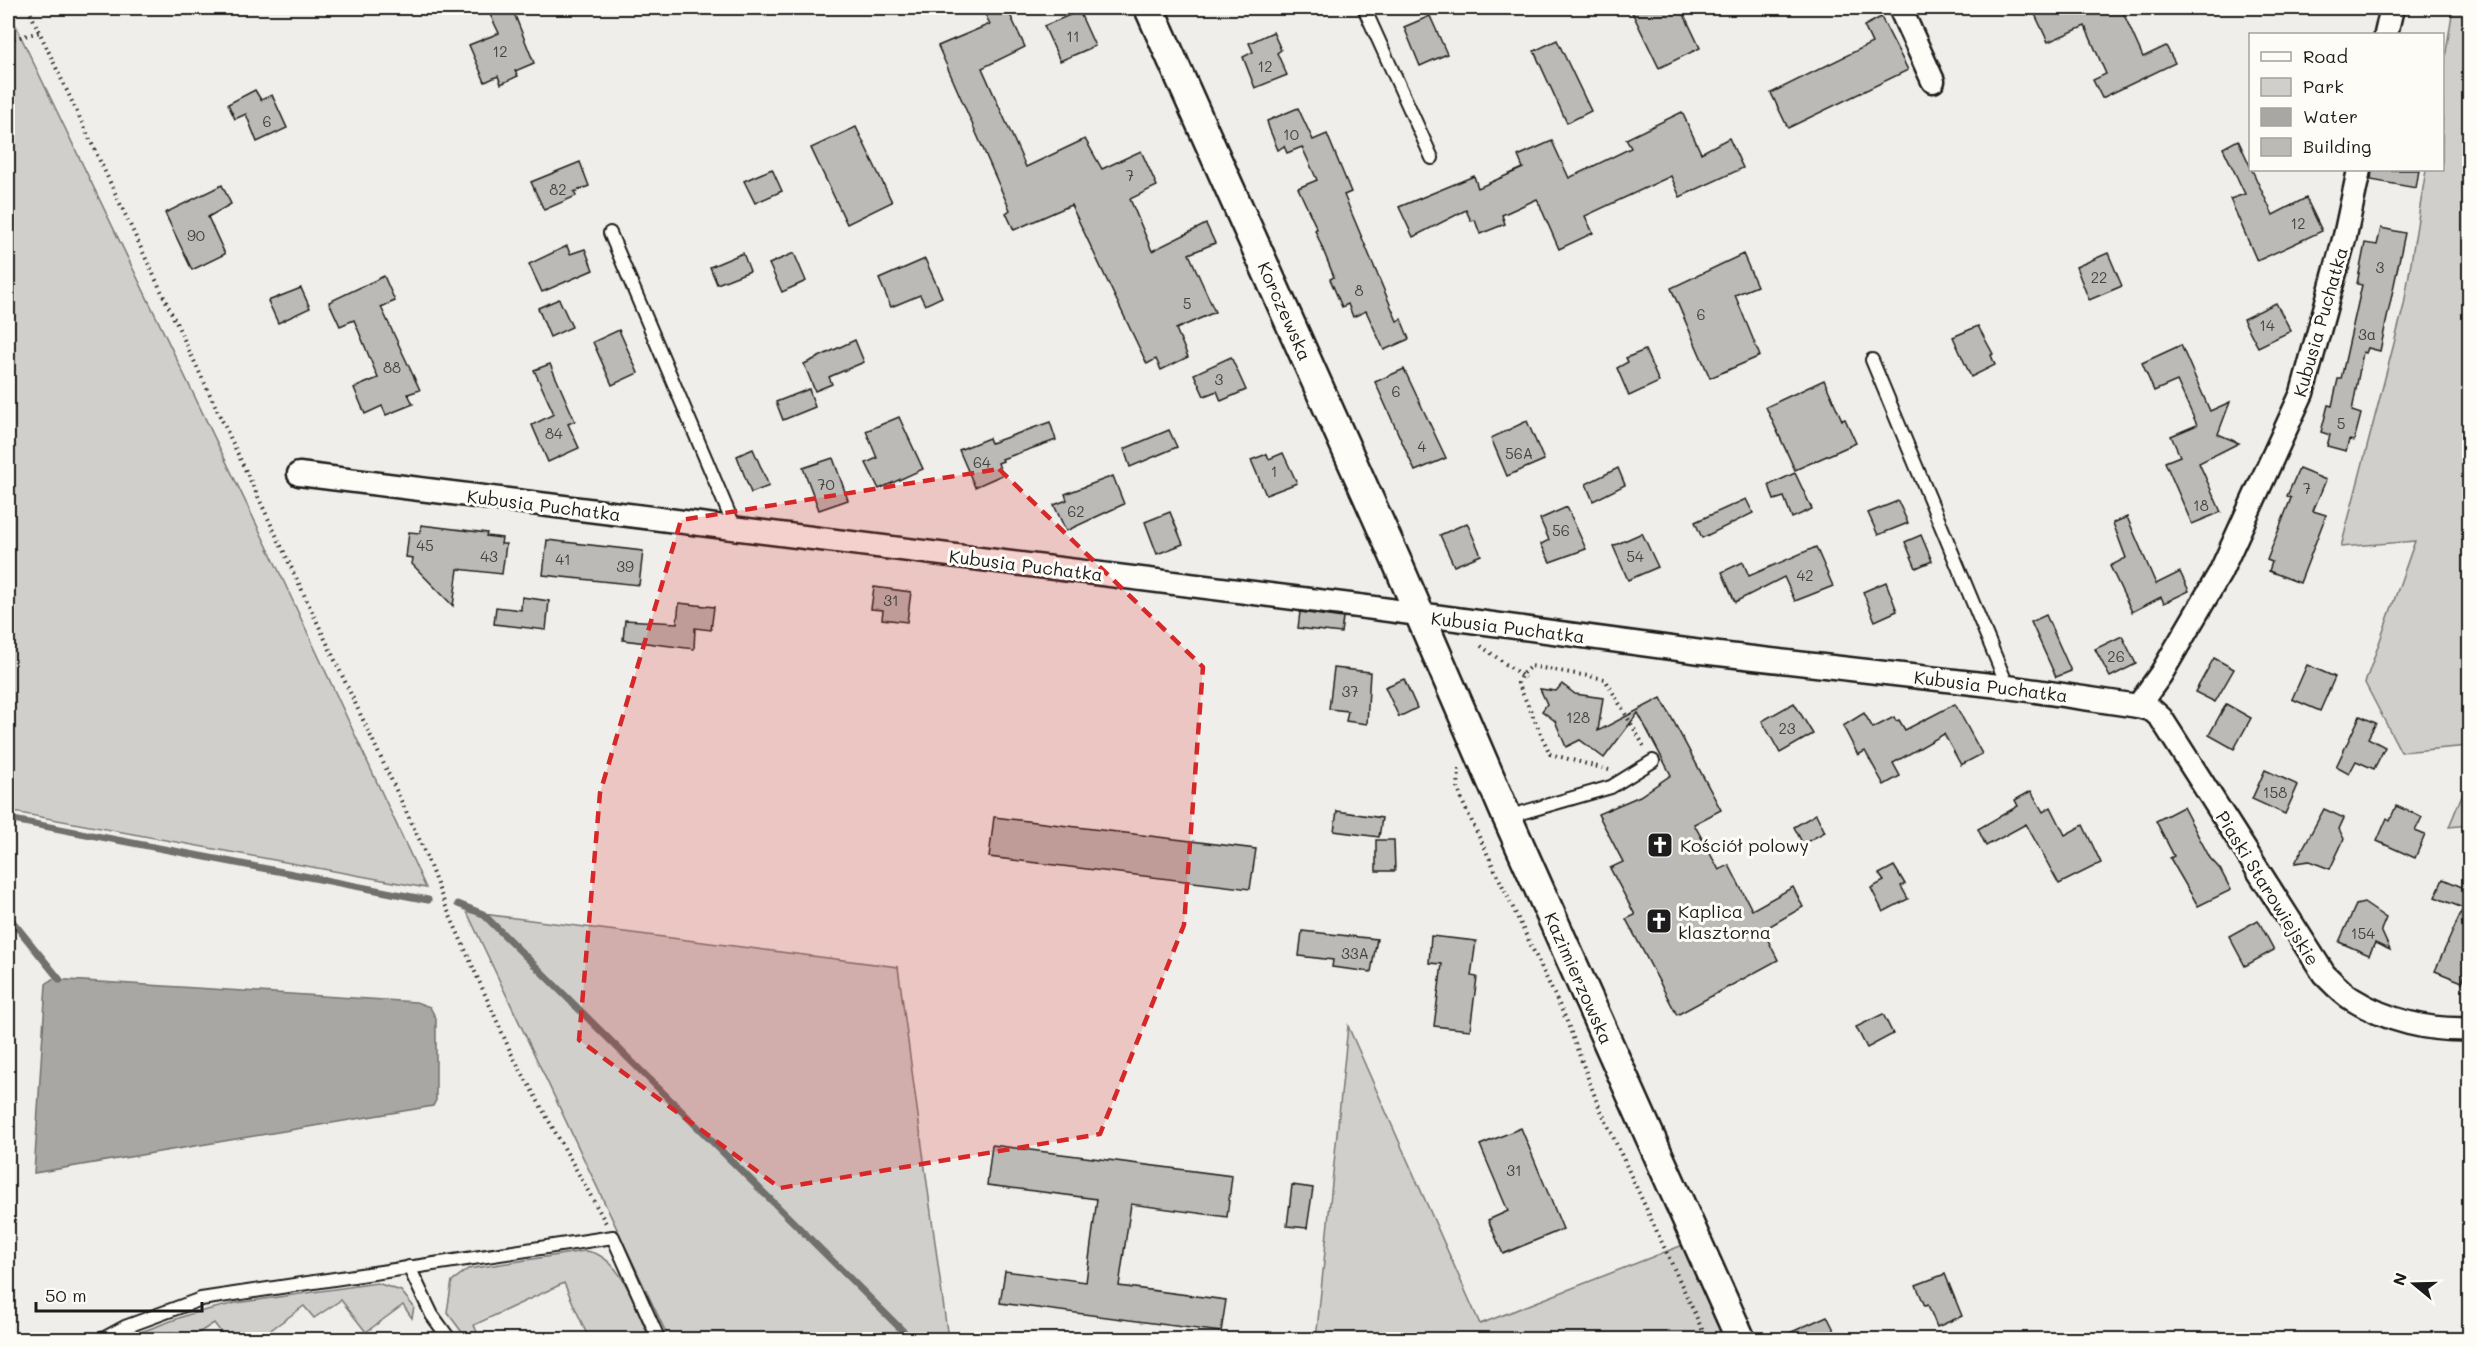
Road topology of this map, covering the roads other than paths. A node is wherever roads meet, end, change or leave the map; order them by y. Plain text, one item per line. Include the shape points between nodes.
1 (1149, 8) edge
2 (1364, 8) edge
3 (1900, 8) edge
4 (2392, 8) edge
5 (2386, 33) edge
6 (1933, 81) dead end
7 (1432, 158) dead end
8 (2359, 171) edge
9 (610, 233) dead end
10 (1872, 360) dead end
11 (299, 474) dead end
12 (735, 528) junction
13 (1419, 616) junction
14 (2008, 687) junction
15 (2138, 706) junction
16 (1653, 761) road end
17 (1507, 817) junction
18 (2469, 1029) edge
19 (409, 1267) junction
20 (101, 1340) edge
21 (450, 1340) edge
22 (659, 1340) edge
23 (1742, 1340) edge

1 - 13 street, Korczewska
2 - 7 lane
3 - 6 street
4 - 5 street
8 - 15 street, Kubusia Puchatka via 2302,393 2220,573 2162,674
9 - 12 lane
10 - 14 lane
11 - 12 street, Kubusia Puchatka
12 - 13 street, Kubusia Puchatka
13 - 14 street, Kubusia Puchatka
13 - 17 street, Kazimierzowska
14 - 15 street, Kubusia Puchatka
15 - 18 street, Piaski Starowiejskie via 2161,718 2324,975 2351,999 2391,1018 2442,1030
16 - 17 lane via 1611,787
17 - 23 street, Kazimierzowska
19 - 20 lane via 201,1299
19 - 21 lane via 432,1315
19 - 22 lane via 612,1237

